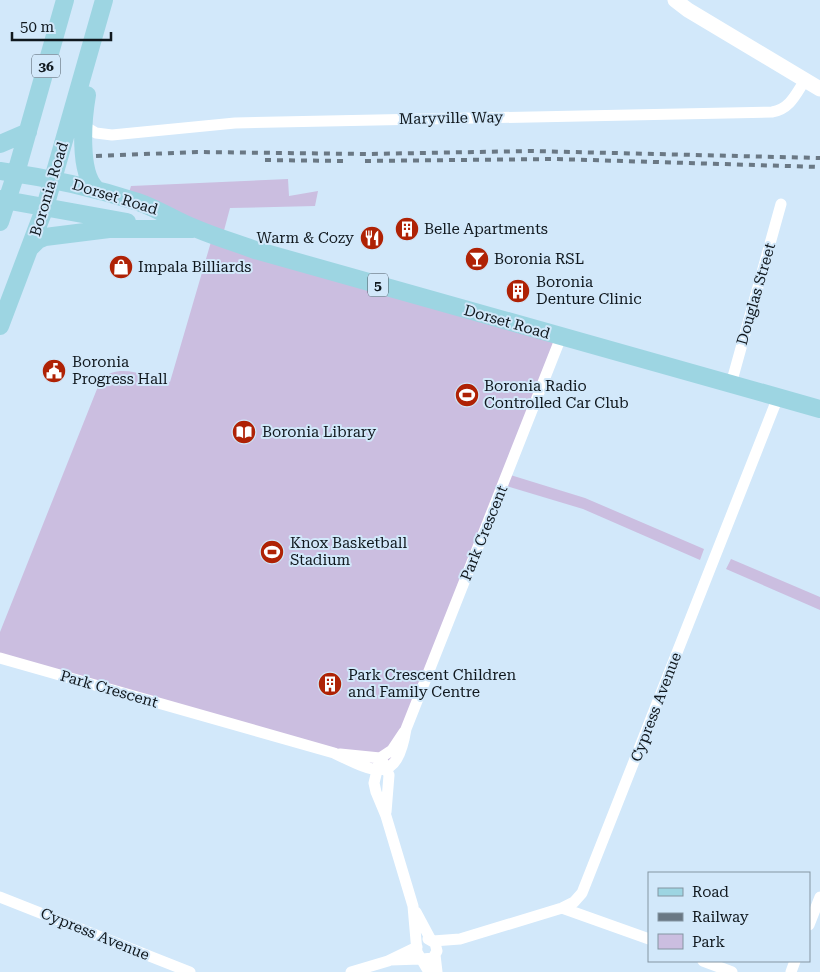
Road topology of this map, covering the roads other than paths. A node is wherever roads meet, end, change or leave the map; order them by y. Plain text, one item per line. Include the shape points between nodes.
1 (65, 0) edge
2 (675, 0) edge
3 (100, 6) edge
4 (91, 49) junction
5 (814, 85) edge
6 (84, 126) junction
7 (28, 132) junction
8 (0, 144) edge
9 (8, 172) edge
10 (54, 178) junction
11 (96, 189) junction
12 (4, 199) edge
13 (781, 204) dead end
14 (45, 207) junction
15 (0, 222) edge
16 (162, 228) junction
17 (196, 229) junction
18 (31, 247) junction
19 (0, 326) edge
20 (561, 336) junction
21 (731, 384) junction
22 (778, 397) junction
23 (820, 409) edge
24 (0, 658) edge
25 (406, 729) junction
26 (334, 753) junction
27 (380, 758) junction
28 (382, 769) junction
29 (820, 896) edge
30 (0, 897) edge
31 (574, 902) junction
32 (413, 906) junction
33 (562, 908) junction
34 (810, 922) edge
35 (610, 924) junction
36 (648, 939) edge
37 (417, 945) junction
38 (434, 947) junction
39 (422, 959) junction
40 (388, 960) junction
41 (706, 962) edge
42 (190, 972) edge
43 (351, 972) edge
44 (428, 972) edge
45 (437, 972) edge
46 (732, 972) edge

1 - 7 main road, 36
2 - 5 main road
3 - 4 main road, Boronia Road / 36
4 - 6 main road, Boronia Road
4 - 10 main road, Boronia Road / 36
5 - 6 street, Maryville Way via 784,109 772,112 244,123 117,135 96,133
6 - 11 main road, Boronia Road via 85,167 88,181
7 - 8 main road
7 - 9 main road, 36
9 - 10 main road, Dorset Road / 5
9 - 12 main road, 36
10 - 11 main road, Dorset Road / 5
10 - 14 main road, Boronia Road / 36
11 - 17 main road, Dorset Road / 5 via 164,212
12 - 14 main road, Dorset Road / 5
12 - 15 main road, 36
13 - 21 street, Douglas Street
14 - 16 main road, Dorset Road / 5
14 - 18 main road, Boronia Road / 36
16 - 17 main road, Dorset Road / 5
16 - 18 main road, Dorset Road via 109,229 60,235 38,240
17 - 20 main road, Dorset Road / 5 via 275,256
18 - 19 main road, Boronia Road / 36
20 - 21 main road, Dorset Road / 5
20 - 25 street, Park Crescent
21 - 22 main road, Dorset Road / 5
22 - 23 main road, Dorset Road / 5
22 - 31 street, Cypress Avenue via 582,894
24 - 26 street, Park Crescent
25 - 27 street, Park Crescent via 392,750
25 - 28 street, Park Crescent via 400,757
26 - 27 street, Park Crescent
26 - 28 street, Park Crescent via 358,765
27 - 28 street
28 - 32 street via 374,783 376,792
29 - 34 street
30 - 42 street, Cypress Avenue
31 - 33 street
31 - 35 street
32 - 37 street
32 - 38 street
33 - 35 street
33 - 38 street
35 - 36 street
37 - 38 street via 424,939
37 - 39 street
37 - 40 street
38 - 39 street via 430,960
38 - 45 street
39 - 40 street
39 - 44 street
40 - 43 street
41 - 46 street

